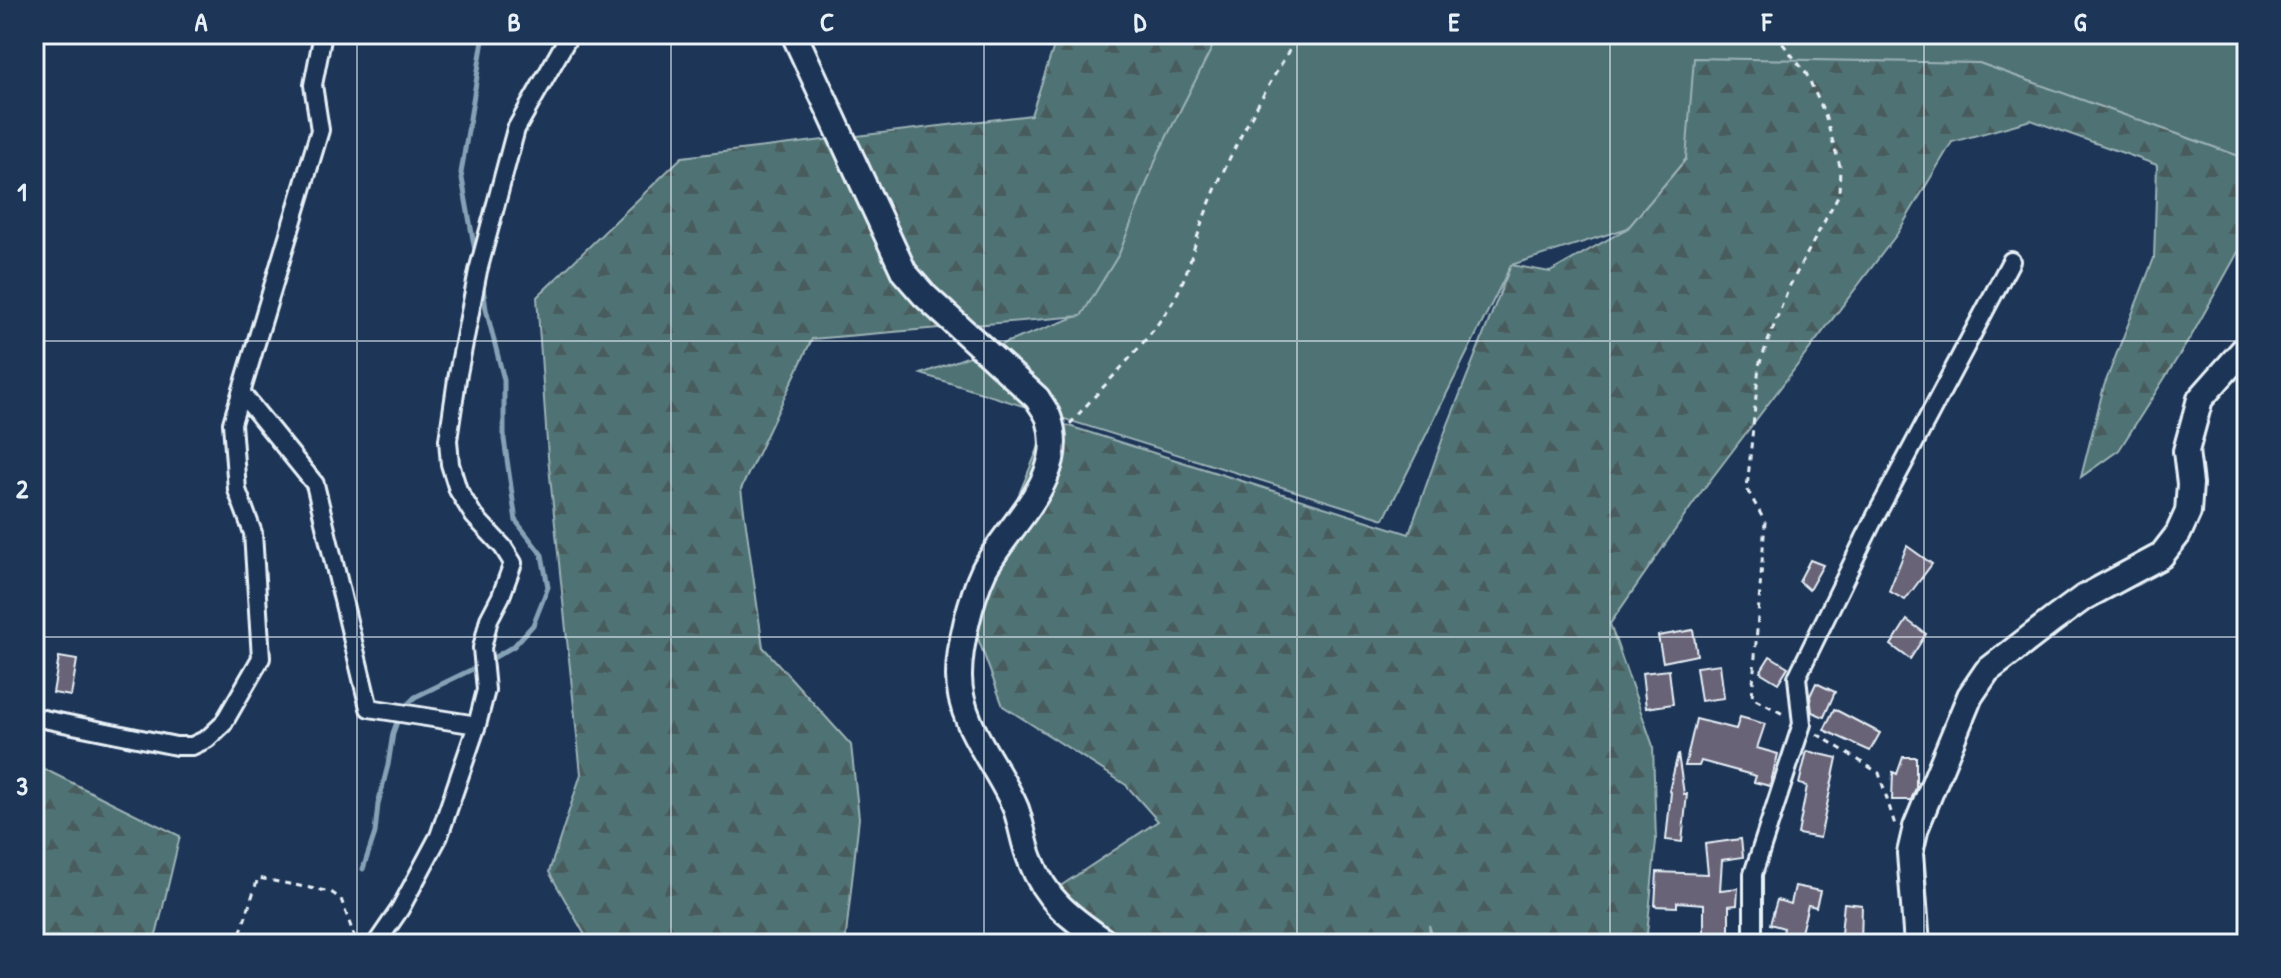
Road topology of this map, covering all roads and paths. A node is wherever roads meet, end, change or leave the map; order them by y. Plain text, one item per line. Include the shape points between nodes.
1 (323, 34) edge
2 (570, 34) edge
3 (794, 34) edge
4 (1299, 34) edge
5 (1775, 34) edge
6 (2011, 261) dead end
7 (2247, 346) edge
8 (242, 394) junction
9 (1052, 445) junction
10 (34, 717) edge
11 (1802, 724) junction
12 (477, 725) junction
13 (1898, 834) dead end
14 (237, 944) edge
15 (357, 944) edge
16 (376, 944) edge
17 (1108, 944) edge
18 (1753, 944) edge
19 (1917, 944) edge

1 - 8 street via 313,85 320,130
2 - 12 street via 516,129 478,271 448,440 458,490 513,563 482,648 486,690
3 - 9 street via 904,272 1037,398 1050,420
4 - 9 path via 1239,140 1174,300 1149,337
5 - 11 path via 1806,73 1840,166 1839,194 1788,289 1759,365 1747,489 1765,522 1752,697
6 - 11 street via 1797,677
7 - 19 street via 2200,399 2186,451 2188,512 2161,556 2083,598 1987,671 1970,696 1910,853
8 - 10 street via 232,423 237,490 253,533 261,658 223,724 207,739 176,746
8 - 12 street via 315,484 369,708
9 - 17 street via 1034,498 985,570 974,599 959,674 961,700 1016,809 1030,861 1047,895
11 - 13 path via 1879,773
11 - 18 street via 1753,874
12 - 16 street via 439,836
14 - 15 path via 258,878 331,892 341,899

